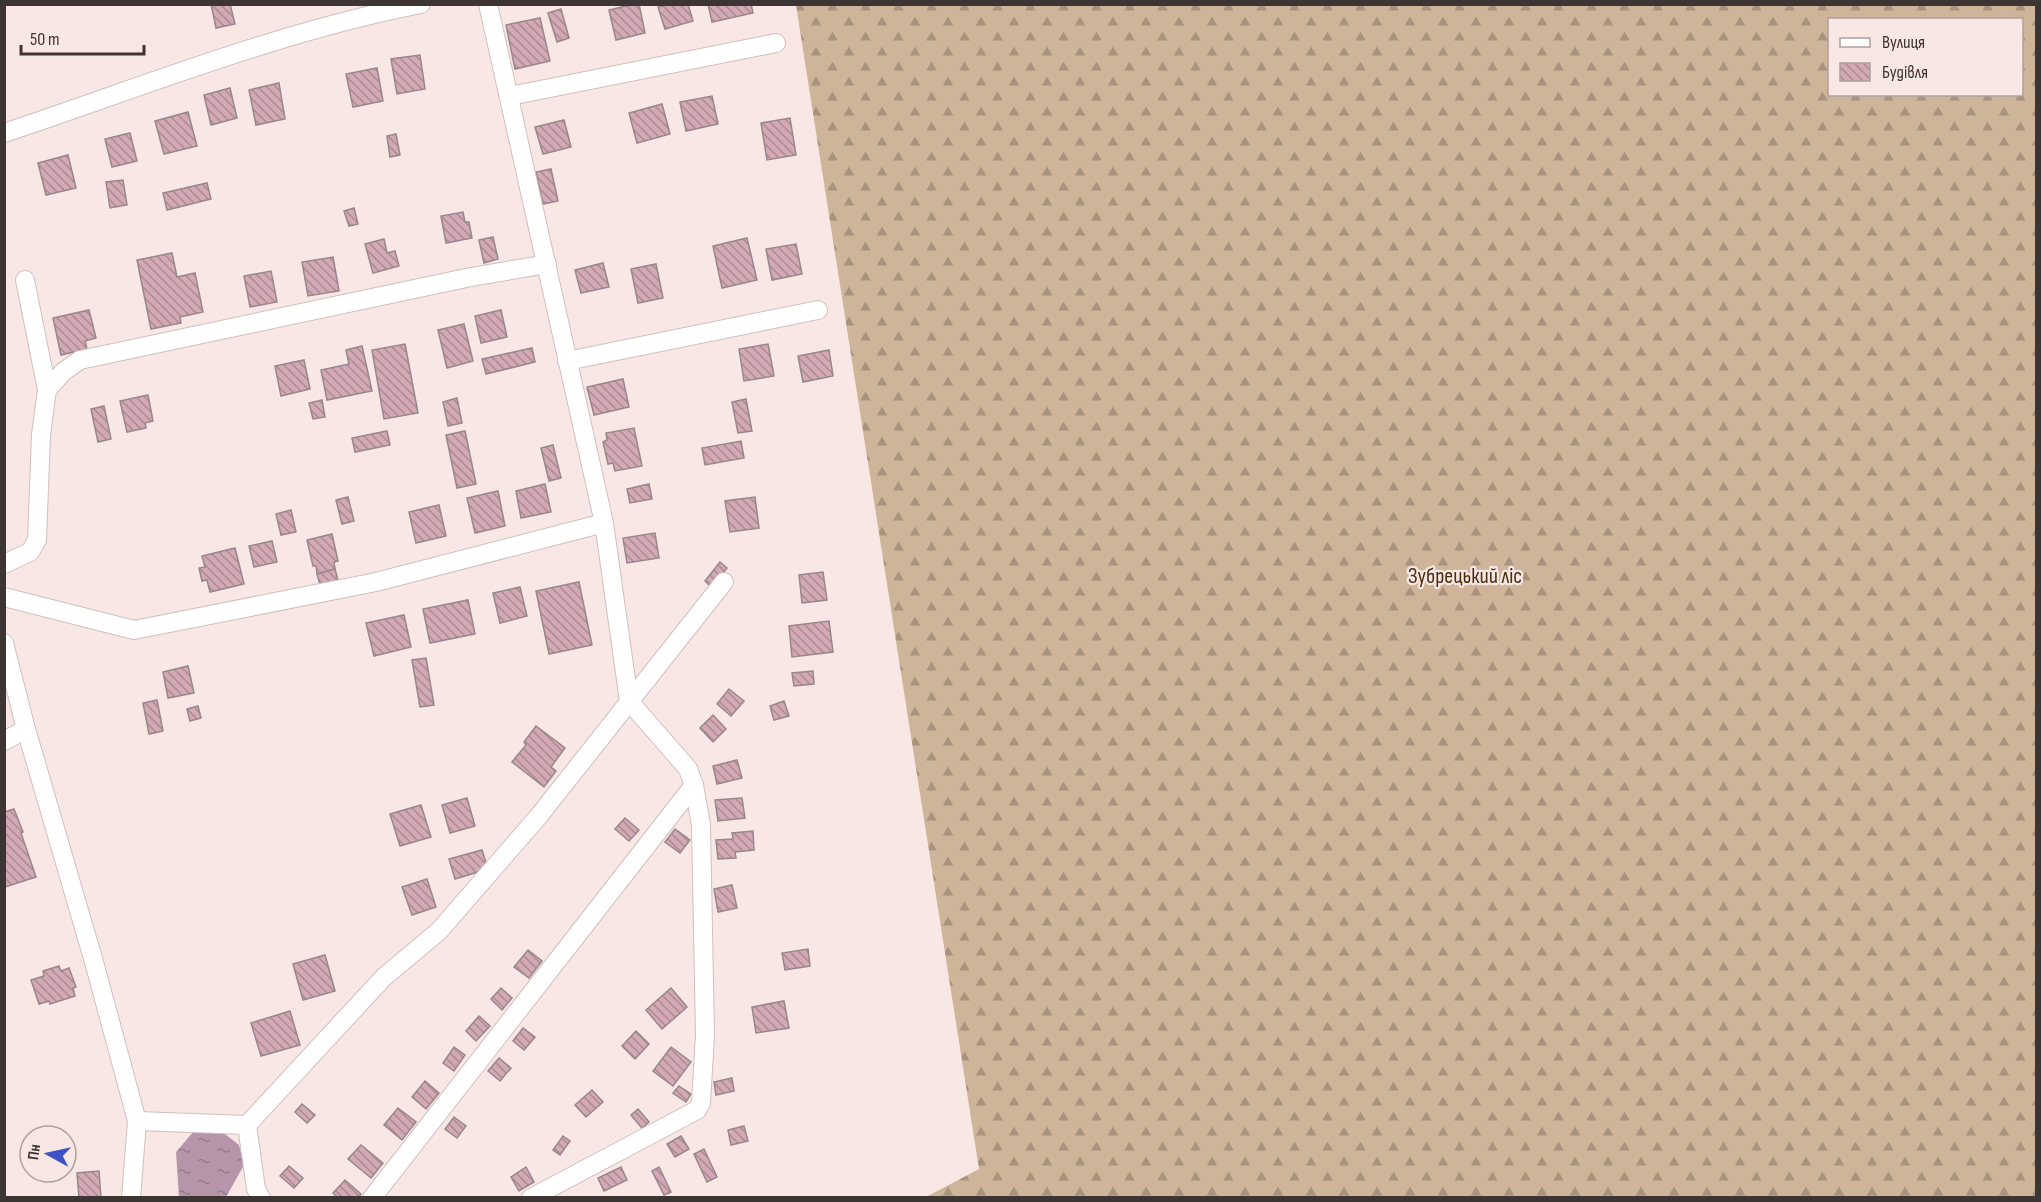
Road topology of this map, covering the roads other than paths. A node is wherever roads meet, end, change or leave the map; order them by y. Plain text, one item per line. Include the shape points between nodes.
1 (421, 4) edge
2 (488, 4) edge
3 (776, 43) dead end
4 (510, 96) junction
5 (4, 133) edge
6 (547, 264) junction
7 (25, 280) dead end
8 (818, 310) dead end
9 (567, 361) junction
10 (47, 390) junction
11 (604, 523) junction
12 (4, 564) edge
13 (724, 582) dead end
14 (4, 597) edge
15 (4, 643) edge
16 (628, 701) junction
17 (26, 729) junction
18 (4, 741) edge
19 (694, 785) junction
20 (137, 1121) junction
21 (247, 1125) junction
22 (131, 1197) edge
23 (261, 1197) edge
24 (372, 1197) edge
25 (531, 1197) edge

1 - 5 street via 259,45
2 - 4 street
3 - 4 street
4 - 6 street
6 - 9 street
6 - 10 street via 80,360
7 - 10 street
8 - 9 street
9 - 11 street
10 - 12 street via 37,540 30,552
11 - 14 street via 376,582 134,630
11 - 16 street
13 - 16 street
15 - 17 street
16 - 19 street via 688,769
16 - 21 street via 538,818 439,931 384,977
17 - 18 street
17 - 20 street
19 - 24 street
19 - 25 street via 701,825 705,1035 701,1103 697,1110
20 - 21 street
20 - 22 street
21 - 23 street via 256,1189

